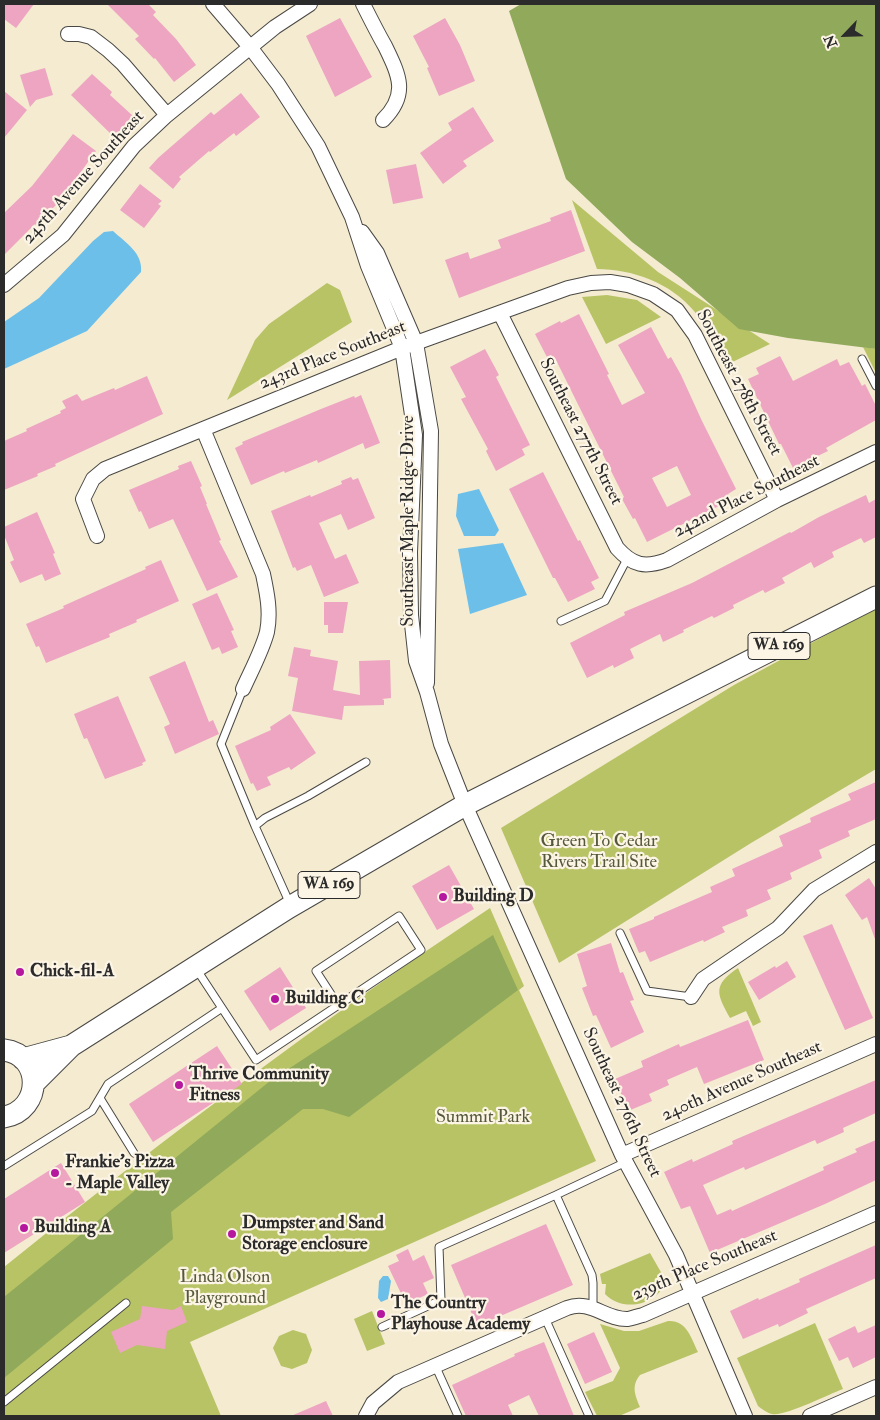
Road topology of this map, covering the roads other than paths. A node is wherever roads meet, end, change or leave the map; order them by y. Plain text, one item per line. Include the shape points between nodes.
1 (213, 4) edge
2 (310, 4) edge
3 (363, 4) edge
4 (68, 34) dead end
5 (250, 47) junction
6 (167, 115) junction
7 (383, 120) dead end
8 (352, 217) junction
9 (4, 285) edge
10 (653, 294) joint
11 (500, 313) junction
12 (416, 343) junction
13 (402, 348) junction
14 (862, 358) dead end
15 (876, 386) edge
16 (203, 429) junction
17 (876, 452) edge
18 (778, 500) junction
19 (97, 536) dead end
20 (630, 560) junction
21 (876, 597) edge
22 (562, 621) dead end
23 (244, 689) joint
24 (427, 692) junction
25 (366, 762) dead end
26 (465, 805) junction
27 (255, 826) junction
28 (876, 852) edge
29 (291, 907) junction
30 (620, 933) dead end
31 (195, 968) junction
32 (691, 997) joint
33 (338, 1005) junction
34 (222, 1008) junction
35 (876, 1044) edge
36 (71, 1046) junction
37 (4, 1050) edge
38 (23, 1059) junction
39 (34, 1083) junction
40 (100, 1098) junction
41 (4, 1117) edge
42 (134, 1153) dead end
43 (624, 1159) junction
44 (4, 1166) edge
45 (556, 1195) junction
46 (876, 1213) edge
47 (692, 1293) junction
48 (126, 1303) dead end
49 (592, 1308) junction
50 (545, 1318) junction
51 (382, 1327) dead end
52 (435, 1365) junction
53 (876, 1387) edge
54 (4, 1402) edge
55 (366, 1416) edge
56 (458, 1416) edge
57 (589, 1416) edge
58 (745, 1416) edge
59 (810, 1416) edge

1 - 5 street, Southeast Maple Ridge Drive
2 - 5 street, 245th Avenue Southeast
3 - 7 street via 398,72 398,99
4 - 6 street via 91,37 108,50
5 - 6 street, 245th Avenue Southeast
5 - 8 street, Southeast Maple Ridge Drive via 318,146
6 - 9 street, 245th Avenue Southeast via 134,146 63,235
8 - 12 street, Southeast Maple Ridge Drive via 377,254
8 - 13 street, Southeast Maple Ridge Drive via 368,266
10 - 11 street, 243rd Place Southeast via 628,285 591,283
10 - 18 street, Southeast 278th Street via 676,310 695,335
11 - 12 street, 243rd Place Southeast
11 - 20 street, Southeast 277th Street via 617,548
12 - 13 street, 243rd Place Southeast
12 - 24 street, Southeast Maple Ridge Drive via 431,431
13 - 16 street, 243rd Place Southeast
13 - 24 street, Southeast Maple Ridge Drive via 415,435 411,615 416,662
14 - 15 lane
16 - 19 street, 243rd Place Southeast via 105,469 93,479 83,499
16 - 23 street via 260,566 268,597 266,632
17 - 18 street, 242nd Place Southeast
18 - 20 street, 242nd Place Southeast via 668,560 646,565
20 - 22 lane via 605,601
21 - 26 main road, WA 169
23 - 27 lane via 221,744
24 - 26 street, Southeast Maple Ridge Drive via 441,744
25 - 27 lane
26 - 29 main road, WA 169
26 - 43 street, Southeast 276th Street
27 - 29 lane
28 - 32 street via 814,890 778,928 703,979
29 - 31 main road, WA 169
30 - 32 lane via 647,991
31 - 34 lane
31 - 36 main road, WA 169
33 - 33 lane via 421,950 399,916 316,971
33 - 34 lane via 256,1060
34 - 40 lane via 108,1084
35 - 43 street, 240th Avenue Southeast
36 - 38 main road, WA 169
36 - 39 main road, WA 169
37 - 38 main road
38 - 39 main road
39 - 41 main road, WA 169 via 24,1107
40 - 42 lane
40 - 44 lane via 92,1111
43 - 45 lane
43 - 47 street, Southeast 276th Street via 676,1255
45 - 49 lane via 592,1276
45 - 51 lane via 439,1247 441,1300
46 - 47 street, 239th Place Southeast
47 - 49 street, 239th Place Southeast via 628,1319
47 - 58 street, Southeast 276th Street
48 - 54 lane
49 - 50 street, 239th Place Southeast via 576,1305
50 - 52 street, 239th Place Southeast
50 - 57 lane
52 - 55 street, 239th Place Southeast via 398,1382 373,1404
52 - 56 lane
53 - 59 street

